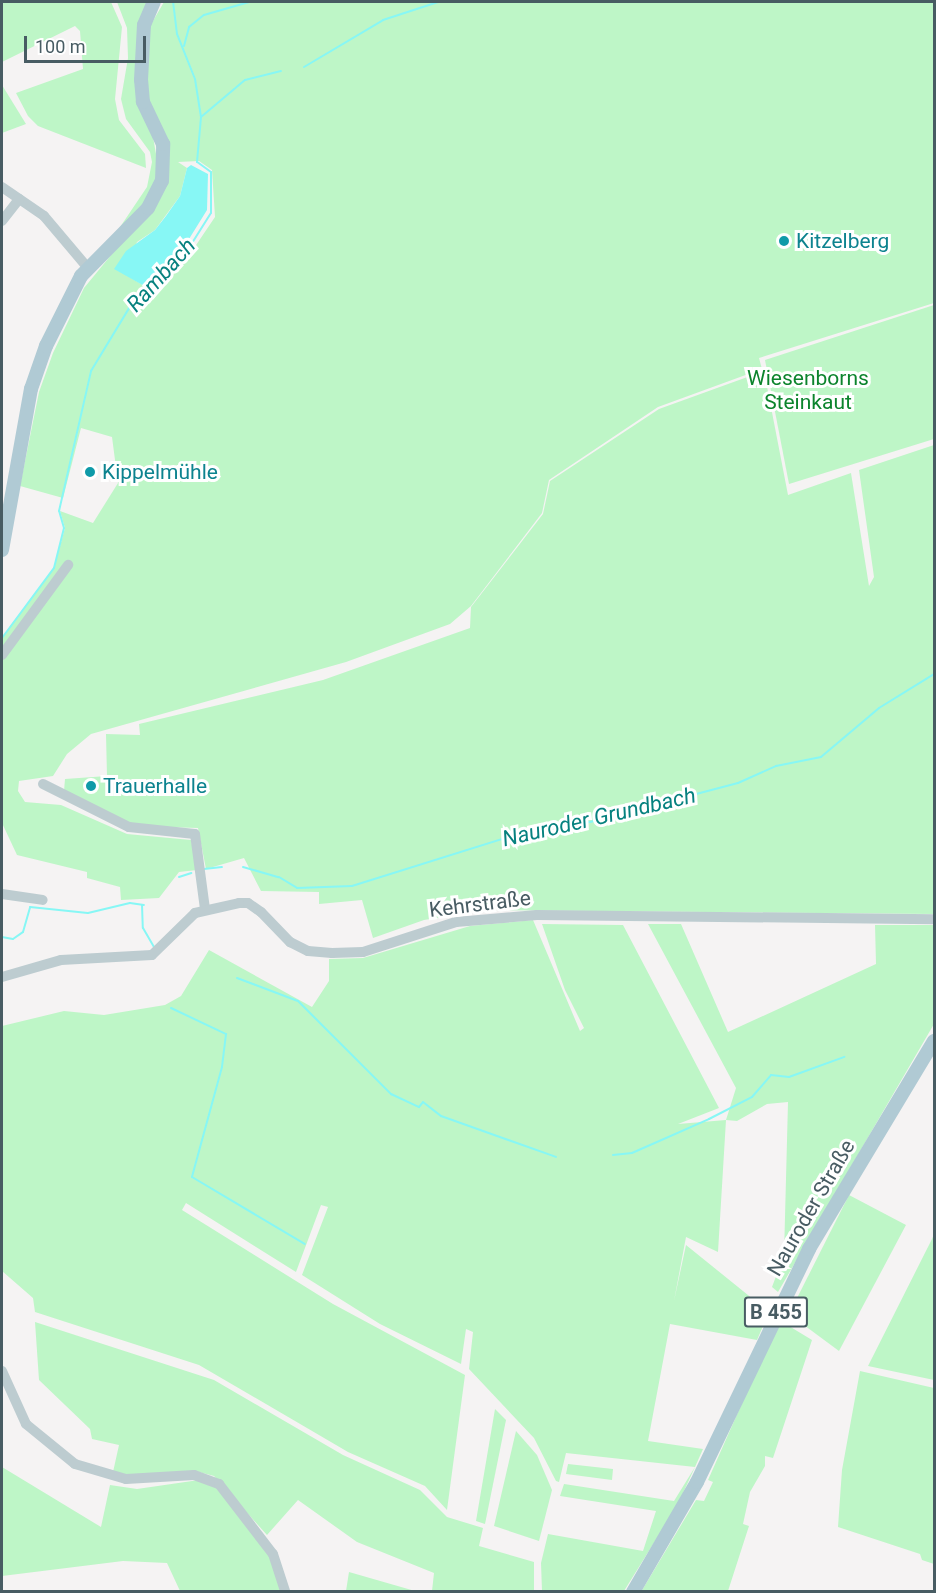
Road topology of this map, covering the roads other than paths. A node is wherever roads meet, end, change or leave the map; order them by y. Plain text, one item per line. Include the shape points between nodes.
1 (154, 2) edge
2 (2, 187) edge
3 (19, 199) junction
4 (2, 221) edge
5 (87, 268) junction
6 (2, 550) edge
7 (68, 565) dead end
8 (2, 656) edge
9 (43, 784) dead end
10 (2, 894) edge
11 (43, 900) dead end
12 (205, 909) junction
13 (934, 919) edge
14 (2, 977) edge
15 (934, 1041) edge
16 (2, 1371) edge
17 (285, 1592) edge
18 (633, 1592) edge

1 - 5 main road via 144,25 141,80 143,102 163,144 162,181 148,208
2 - 3 street
3 - 4 street
3 - 5 street via 52,224
5 - 6 main road via 35,376
7 - 8 street
9 - 12 street via 129,827 195,834
10 - 11 street
12 - 13 street, Kehrstraße via 248,903 290,942 308,951 332,953 363,952 456,922 537,915
12 - 14 street, Kehrstraße via 188,919 152,955 61,960
15 - 18 main road, Nauroder Straße / B 455 via 809,1249 697,1482
16 - 17 street via 26,1424 75,1464 126,1479 194,1474 219,1484 273,1554

